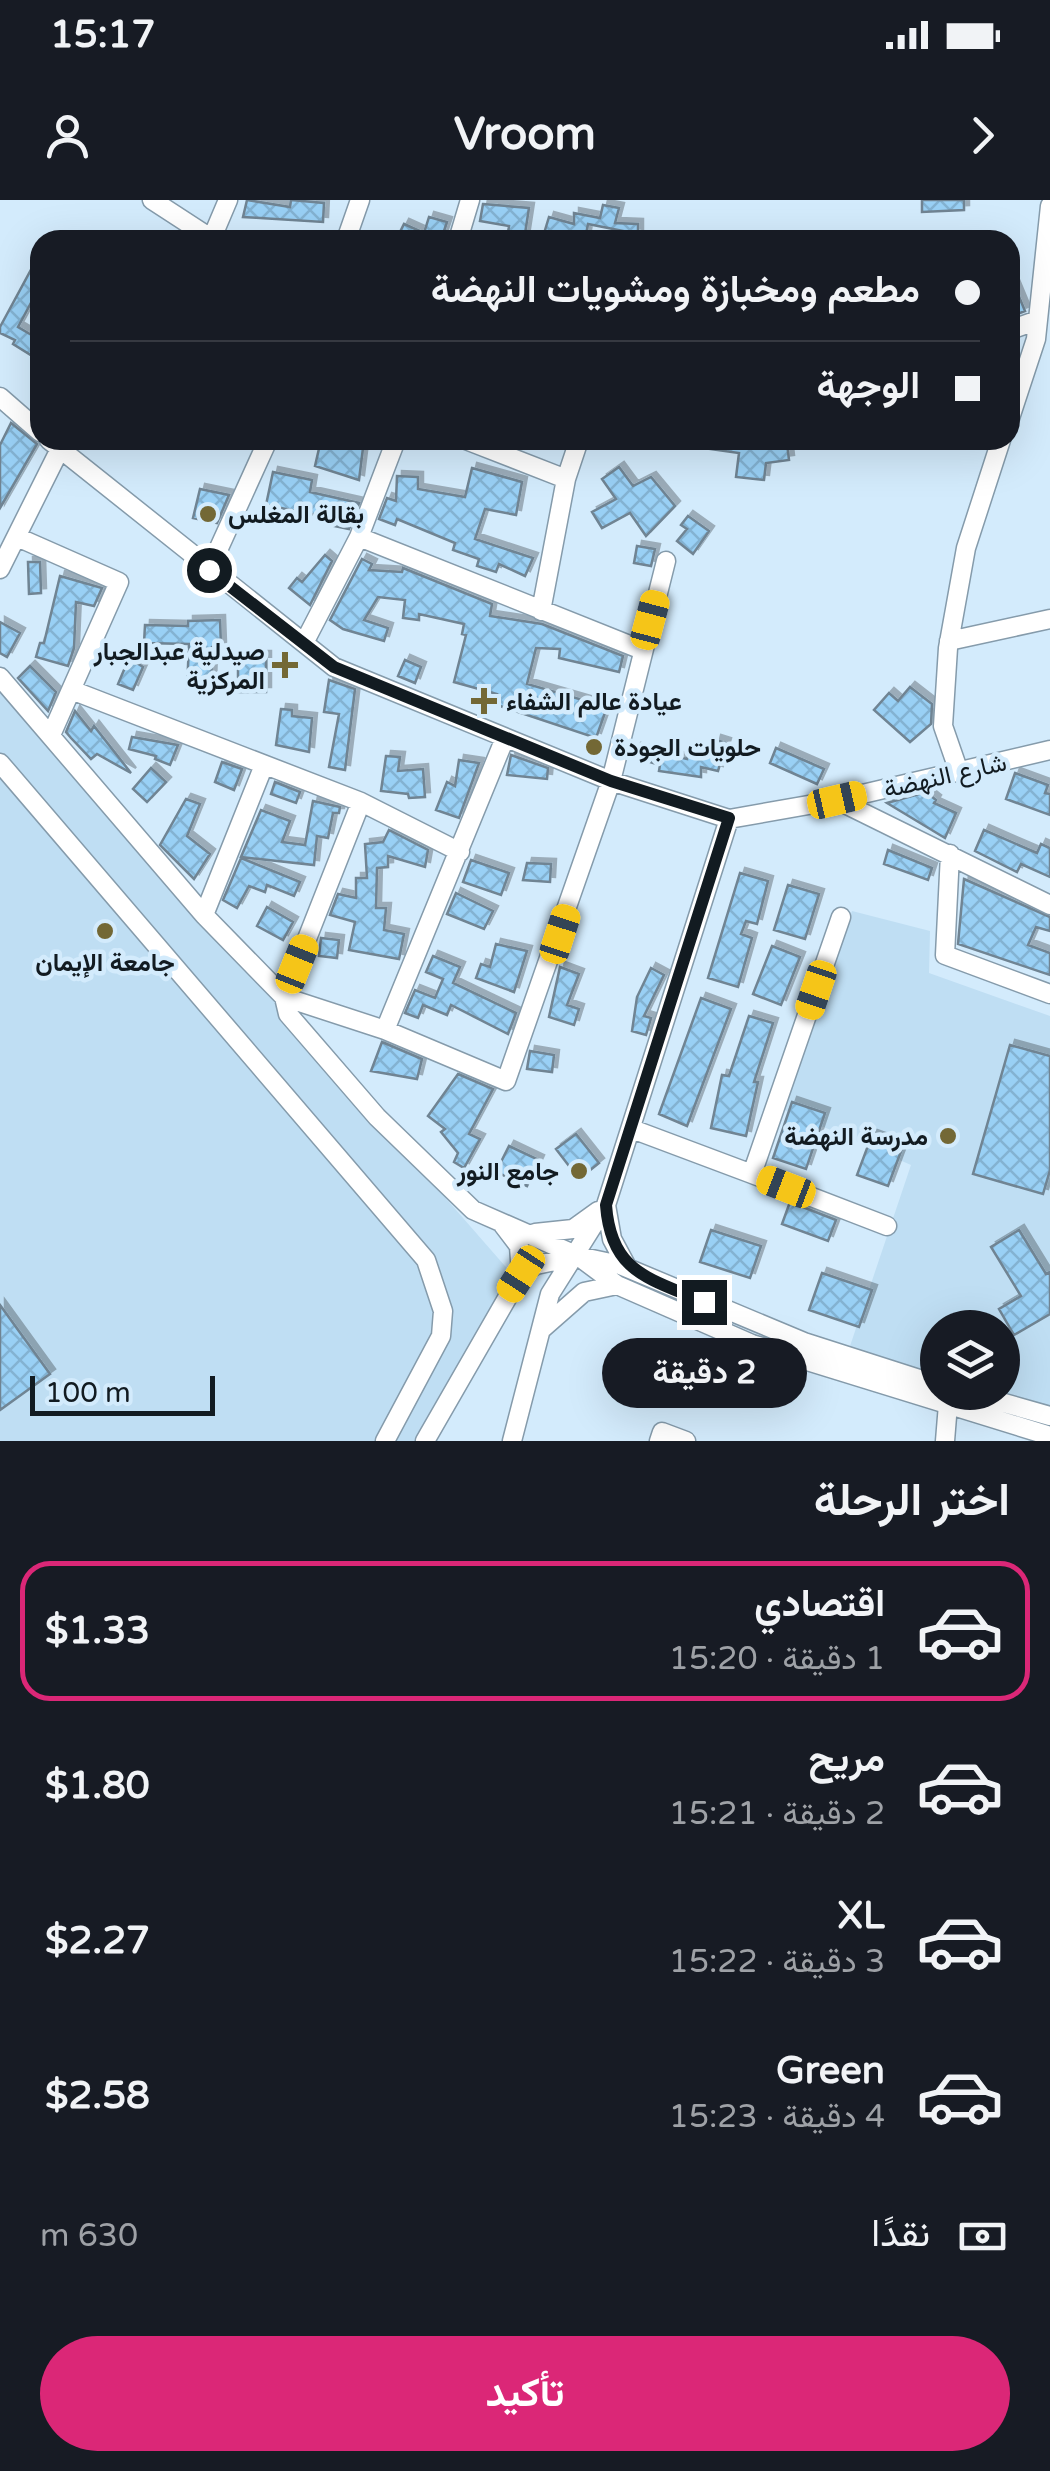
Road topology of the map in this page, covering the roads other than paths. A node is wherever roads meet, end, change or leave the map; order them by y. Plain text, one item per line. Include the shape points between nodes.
1 (152, 200) edge
2 (228, 200) edge
3 (360, 200) edge
4 (470, 200) edge
5 (1050, 206) edge
6 (196, 230) edge
7 (215, 230) edge
8 (350, 230) edge
9 (466, 230) edge
10 (1042, 316) edge
11 (1020, 386) edge
12 (0, 398) edge
13 (30, 424) edge
14 (53, 450) edge
15 (61, 450) edge
16 (263, 450) edge
17 (392, 450) edge
18 (492, 450) edge
19 (576, 450) edge
20 (998, 450) edge
21 (566, 479) junction
22 (17, 537) junction
23 (359, 537) junction
24 (666, 560) dead end
25 (0, 570) edge
26 (209, 570) junction
27 (541, 610) junction
28 (1050, 619) edge
29 (949, 641) junction
30 (304, 643) junction
31 (642, 650) junction
32 (0, 677) edge
33 (74, 691) junction
34 (52, 735) junction
35 (506, 738) junction
36 (1050, 750) edge
37 (0, 764) edge
38 (264, 764) junction
39 (959, 772) junction
40 (611, 781) junction
41 (837, 800) junction
42 (361, 802) junction
43 (729, 818) junction
44 (460, 852) junction
45 (950, 854) junction
46 (1050, 905) edge
47 (204, 914) junction
48 (842, 917) dead end
49 (1050, 994) edge
50 (284, 996) junction
51 (385, 1030) junction
52 (632, 1129) junction
53 (752, 1174) junction
54 (606, 1205) junction
55 (503, 1225) junction
56 (887, 1226) dead end
57 (526, 1232) junction
58 (578, 1256) junction
59 (521, 1274) junction
60 (619, 1274) junction
61 (550, 1294) junction
62 (540, 1333) junction
63 (920, 1379) edge
64 (920, 1392) edge
65 (1020, 1408) edge
66 (947, 1410) edge
67 (976, 1410) edge
68 (1050, 1416) edge
69 (1050, 1436) edge
70 (384, 1441) edge
71 (426, 1441) edge
72 (512, 1441) edge
73 (660, 1441) edge
74 (686, 1441) edge
75 (945, 1441) edge

1 - 6 street
2 - 7 street
3 - 8 street
4 - 9 street
5 - 10 street
10 - 11 street
12 - 13 street
14 - 22 street
15 - 26 street, شارع النهضة
16 - 26 street
17 - 23 street
18 - 21 street
19 - 21 street
20 - 29 street via 966,548
21 - 27 street
22 - 25 street
22 - 33 street via 118,582
23 - 27 street
23 - 30 street
24 - 31 street
26 - 30 street, شارع النهضة
27 - 31 street
28 - 29 street
29 - 39 street via 943,726
30 - 35 street, شارع النهضة via 334,667
31 - 40 street
32 - 34 street
33 - 34 street
33 - 38 street
34 - 47 street
35 - 40 street, شارع النهضة
35 - 44 street
36 - 39 street, شارع النهضة
37 - 70 street via 426,1260 443,1310 441,1336
38 - 42 street
38 - 47 street
39 - 41 street, شارع النهضة
40 - 43 street, شارع النهضة
40 - 51 street via 506,1082
41 - 43 street, شارع النهضة
41 - 45 street
42 - 44 street
42 - 50 street
43 - 52 street
44 - 51 street
45 - 46 street
45 - 49 street via 945,955
47 - 50 street
48 - 53 street
50 - 51 street
50 - 55 street via 288,1014 378,1117 473,1210
52 - 53 street
52 - 54 street
53 - 56 street
54 - 57 street via 573,1228
54 - 58 street
54 - 60 street
55 - 57 street
55 - 59 street via 519,1246
57 - 58 street
58 - 59 street via 536,1264
58 - 60 street
58 - 61 street
59 - 61 street via 543,1274
59 - 71 street
60 - 62 street via 584,1292
60 - 63 street
60 - 64 street via 752,1344
61 - 62 street
62 - 72 street
65 - 68 street
66 - 75 street
67 - 69 street
73 - 74 street via 662,1432

